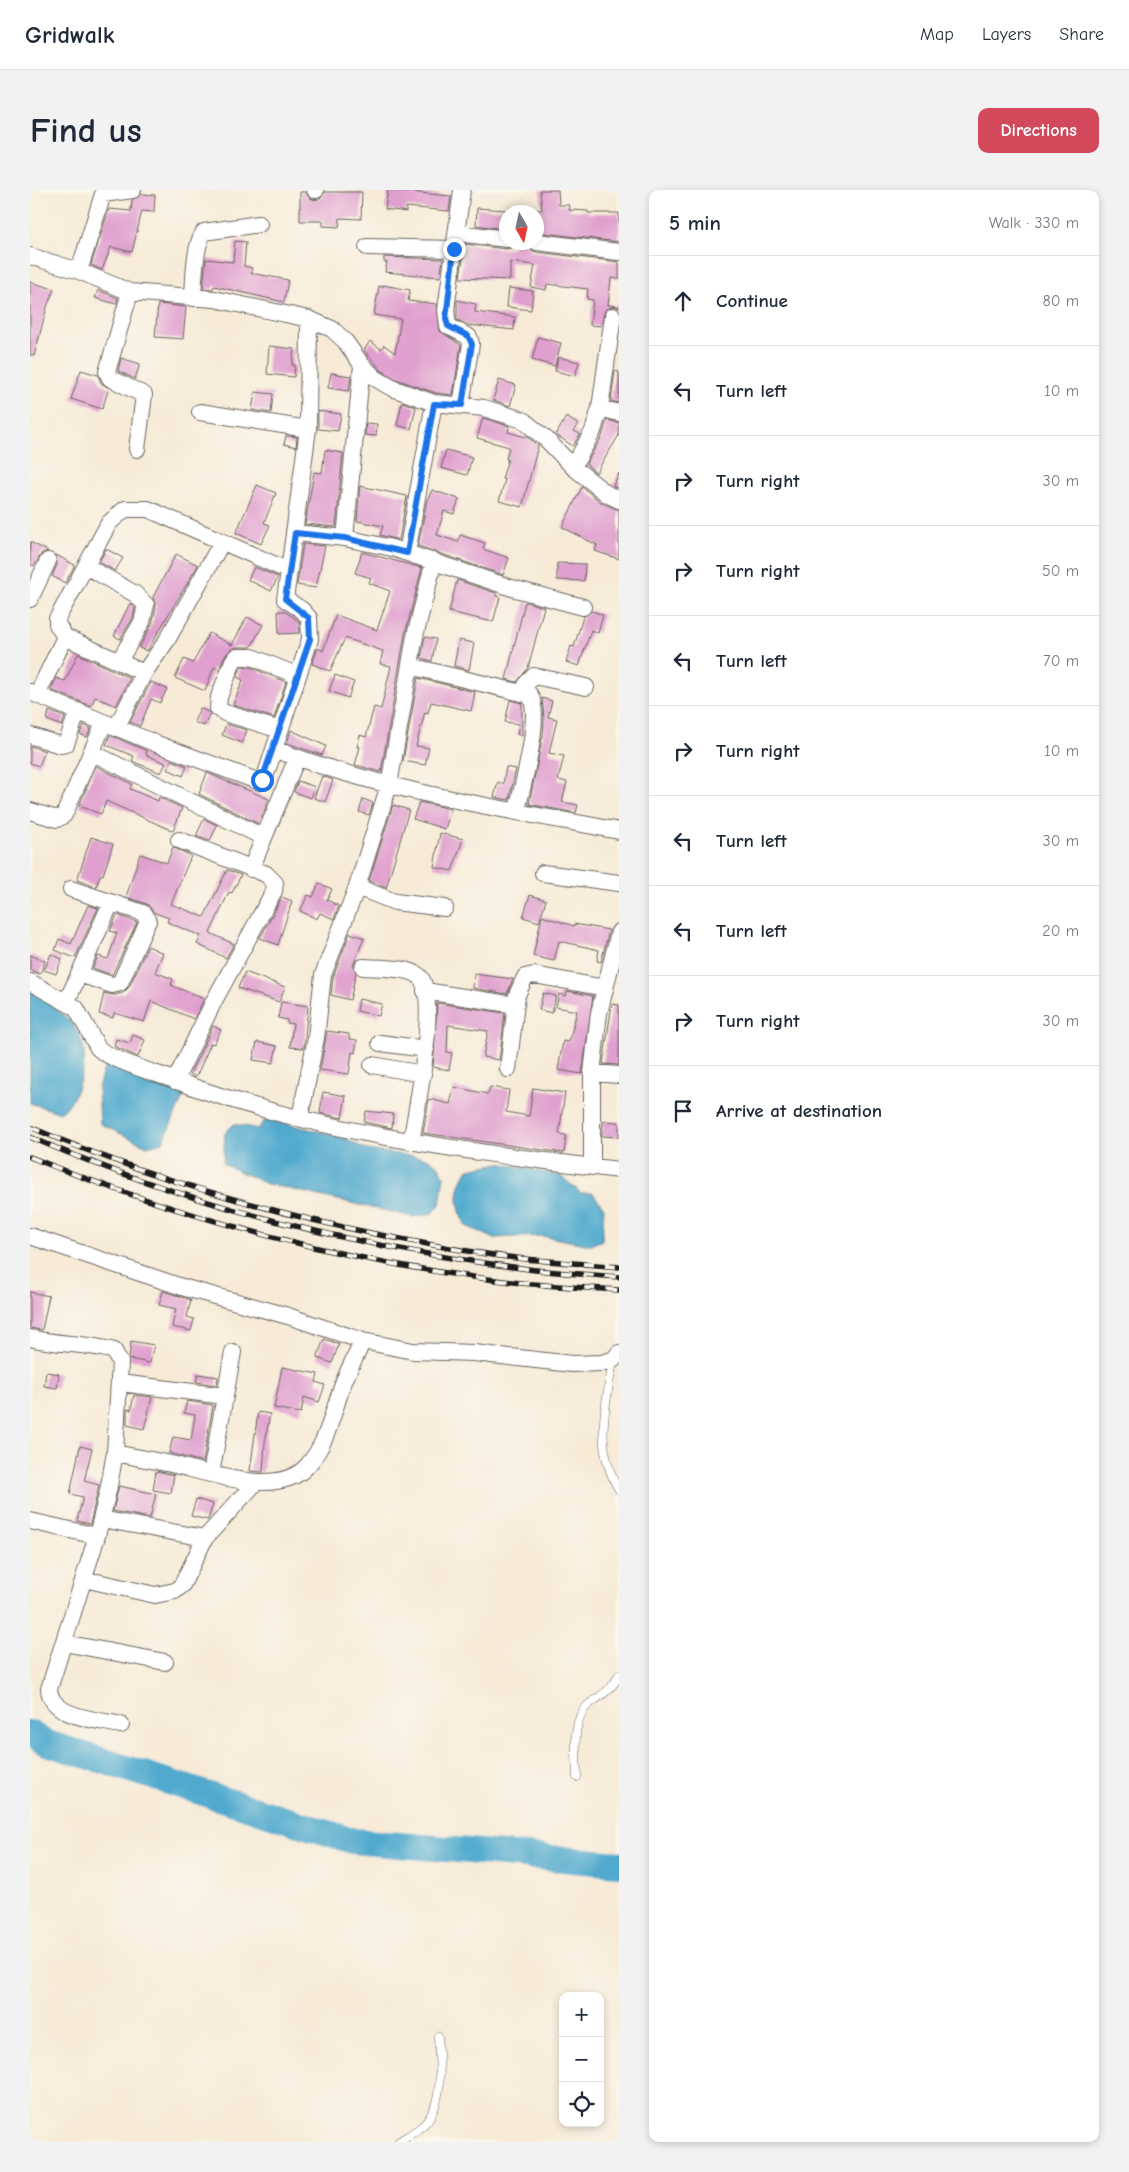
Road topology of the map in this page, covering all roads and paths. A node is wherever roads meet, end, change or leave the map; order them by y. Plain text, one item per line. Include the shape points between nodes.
1 (133, 190) edge
2 (462, 190) edge
3 (103, 192) edge
4 (259, 224) dead end
5 (457, 232) junction
6 (499, 238) edge
7 (544, 243) edge
8 (367, 247) dead end
9 (454, 249) junction
10 (619, 252) edge
11 (30, 256) edge
12 (78, 271) junction
13 (130, 292) junction
14 (193, 298) junction
15 (613, 316) dead end
16 (309, 319) junction
17 (362, 365) junction
18 (434, 404) junction
19 (462, 405) junction
20 (600, 408) junction
21 (200, 412) dead end
22 (619, 413) edge
23 (308, 429) junction
24 (137, 449) dead end
25 (573, 467) junction
26 (619, 500) edge
27 (295, 533) junction
28 (345, 538) junction
29 (222, 542) junction
30 (407, 553) junction
31 (48, 561) dead end
32 (434, 561) junction
33 (86, 566) junction
34 (289, 571) junction
35 (30, 599) edge
36 (583, 607) dead end
37 (65, 637) junction
38 (119, 662) junction
39 (410, 666) junction
40 (144, 673) junction
41 (296, 675) junction
42 (586, 687) dead end
43 (523, 692) junction
44 (34, 693) edge
45 (78, 711) junction
46 (110, 725) junction
47 (280, 730) junction
48 (32, 736) dead end
49 (274, 749) junction
50 (91, 752) junction
51 (297, 758) junction
52 (389, 785) junction
53 (518, 810) junction
54 (30, 811) edge
55 (619, 831) edge
56 (263, 837) junction
57 (179, 840) dead end
58 (251, 869) junction
59 (543, 873) dead end
60 (619, 883) edge
61 (357, 887) junction
62 (72, 889) dead end
63 (110, 903) junction
64 (445, 908) dead end
65 (619, 932) edge
66 (363, 967) dead end
67 (79, 974) junction
68 (30, 982) edge
69 (425, 991) junction
70 (609, 993) edge
71 (67, 1001) junction
72 (516, 1005) junction
73 (380, 1043) dead end
74 (426, 1049) junction
75 (372, 1065) dead end
76 (508, 1068) dead end
77 (592, 1073) junction
78 (423, 1074) junction
79 (619, 1075) edge
80 (175, 1080) junction
81 (300, 1118) junction
82 (411, 1142) junction
83 (592, 1167) junction
84 (619, 1170) edge
85 (30, 1236) edge
86 (30, 1338) edge
87 (363, 1341) junction
88 (233, 1352) dead end
89 (616, 1356) edge
90 (120, 1383) junction
91 (225, 1396) junction
92 (115, 1453) junction
93 (211, 1474) junction
94 (256, 1482) junction
95 (619, 1490) edge
96 (101, 1519) junction
97 (30, 1521) edge
98 (97, 1536) junction
99 (206, 1538) junction
100 (84, 1579) junction
101 (64, 1643) junction
102 (165, 1662) dead end
103 (619, 1675) edge
104 (121, 1724) dead end
105 (577, 1777) dead end
106 (438, 2036) dead end
107 (398, 2142) edge

1 - 3 street
2 - 5 street
3 - 12 street
4 - 14 street via 204,232 198,247
5 - 6 street
5 - 9 street
7 - 10 street
8 - 9 street
9 - 19 street via 446,319 448,326 468,336 472,344
11 - 12 street
12 - 13 street
13 - 14 street
13 - 24 street via 107,372 110,378 144,395
14 - 16 street via 214,299
15 - 20 street
16 - 17 street via 332,329 346,341
16 - 23 street
17 - 18 street via 392,388
17 - 28 street
18 - 19 street
18 - 30 street
19 - 25 street via 503,412 523,420
20 - 22 street
20 - 25 street via 594,432
21 - 23 street
23 - 27 street
25 - 26 street
27 - 28 street
27 - 34 street
28 - 30 street
29 - 33 street via 148,509 134,507 126,509 109,523
29 - 34 street
29 - 40 street via 168,640
30 - 32 street
31 - 35 street
32 - 36 street via 512,588
32 - 39 street
33 - 37 street via 57,620
33 - 38 street via 135,594 146,605 142,622
34 - 41 street via 285,599 309,618 311,628
37 - 38 street
37 - 44 street
38 - 40 street
39 - 43 street
39 - 52 street
40 - 46 street
41 - 47 street
41 - 47 street via 252,658 237,657 219,697 218,708 225,713
42 - 43 street via 534,676
43 - 53 street via 530,695 535,712
44 - 45 street
45 - 46 street
45 - 48 street via 66,744
46 - 49 street via 257,782 265,777
46 - 50 street
47 - 49 street
49 - 51 street
50 - 54 street via 61,818
50 - 56 street
51 - 52 street
51 - 56 street
52 - 53 street
52 - 61 street
53 - 55 street
56 - 58 street
57 - 58 street
58 - 80 street via 272,878 274,891
59 - 60 street
61 - 64 street via 395,902
61 - 81 street via 323,975 316,1038
62 - 63 street
63 - 67 street
63 - 67 street via 147,917 144,934 120,983 112,985
65 - 70 street
66 - 69 street via 418,974
67 - 71 street
68 - 71 street
69 - 72 street
69 - 74 street
70 - 72 street via 534,975 522,982
70 - 77 street via 599,1013
71 - 80 street via 83,1017 93,1040 103,1052
72 - 76 street
73 - 74 street
74 - 78 street
75 - 78 street
77 - 79 street
77 - 83 street
78 - 82 street
80 - 81 street via 211,1094
81 - 82 street
82 - 83 street
83 - 84 street
85 - 87 street via 182,1287 288,1316
86 - 90 street via 114,1351 120,1362
87 - 89 street via 414,1351 474,1353 572,1364 601,1363
87 - 94 street via 329,1427 306,1468 290,1477
88 - 91 street
89 - 95 lane via 603,1426 603,1449 610,1474
90 - 91 street
90 - 92 street
91 - 93 street
92 - 93 street
92 - 96 street
93 - 94 street
94 - 99 street
96 - 98 street
96 - 99 street
97 - 98 street
98 - 100 street
99 - 100 street via 182,1585 167,1594 155,1595
100 - 101 street
101 - 102 street
101 - 104 street via 49,1689 52,1701 76,1715
103 - 105 lane via 614,1686 579,1716
106 - 107 lane via 439,2088 432,2112 426,2122

